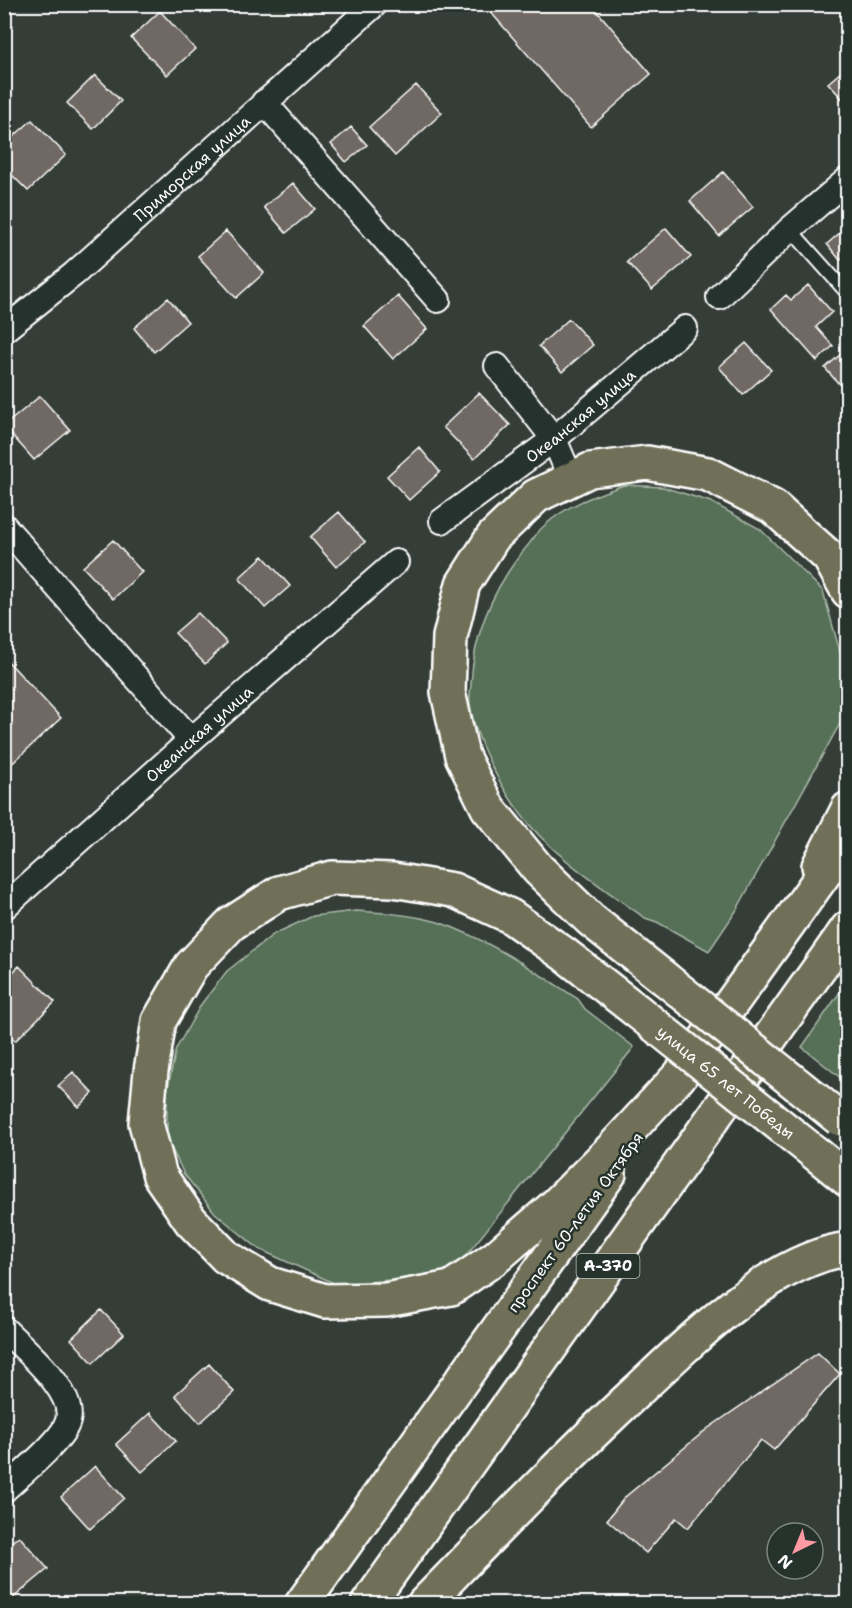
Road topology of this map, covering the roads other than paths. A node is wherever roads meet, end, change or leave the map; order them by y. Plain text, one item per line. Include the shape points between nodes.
1 (375, 4) edge
2 (264, 102) junction
3 (848, 179) edge
4 (790, 229) junction
5 (843, 279) edge
6 (848, 294) edge
7 (719, 297) dead end
8 (438, 300) dead end
9 (685, 328) dead end
10 (4, 330) edge
11 (497, 366) dead end
12 (554, 438) junction
13 (571, 479) junction
14 (442, 521) dead end
15 (4, 526) edge
16 (396, 562) dead end
17 (848, 591) edge
18 (191, 740) junction
19 (848, 809) edge
20 (848, 840) edge
21 (4, 907) edge
22 (798, 908) junction
23 (848, 928) edge
24 (681, 1074) junction
25 (844, 1122) edge
26 (848, 1179) edge
27 (848, 1250) edge
28 (4, 1329) edge
29 (4, 1490) edge
30 (302, 1604) edge
31 (368, 1604) edge
32 (424, 1604) edge

1 - 2 street, Приморская улица
2 - 8 street
2 - 10 street, Приморская улица via 74,274
3 - 4 street
4 - 5 lane
4 - 7 street
5 - 6 lane
9 - 12 street, Океанская улица
11 - 12 street
12 - 13 street
12 - 14 street, Океанская улица
13 - 17 main road via 590,470 647,463 708,474 772,507 828,558
13 - 25 main road, bridge via 536,496 493,537 463,584 450,637 448,692 462,756 488,808 538,868 591,920
15 - 18 street
16 - 18 street, Океанская улица
18 - 21 street, Океанская улица
19 - 22 main road
20 - 22 main road, проспект 60-летия Октября / А-370
22 - 24 main road, проспект 60-летия Октября / А-370
23 - 31 main road, А-370
24 - 26 main road, улица 65 лет Победы, bridge via 556,1205 495,1258 451,1288 386,1300 325,1301 270,1284 226,1257 191,1221 160,1176 146,1123 159,1021 191,966 231,924 279,893 332,878 393,880 453,890 510,916 564,954
24 - 30 main road, проспект 60-летия Октября / А-370
27 - 32 main road via 833,1251 792,1268 743,1297 583,1441
28 - 29 street via 60,1387 70,1412 67,1426 57,1438

